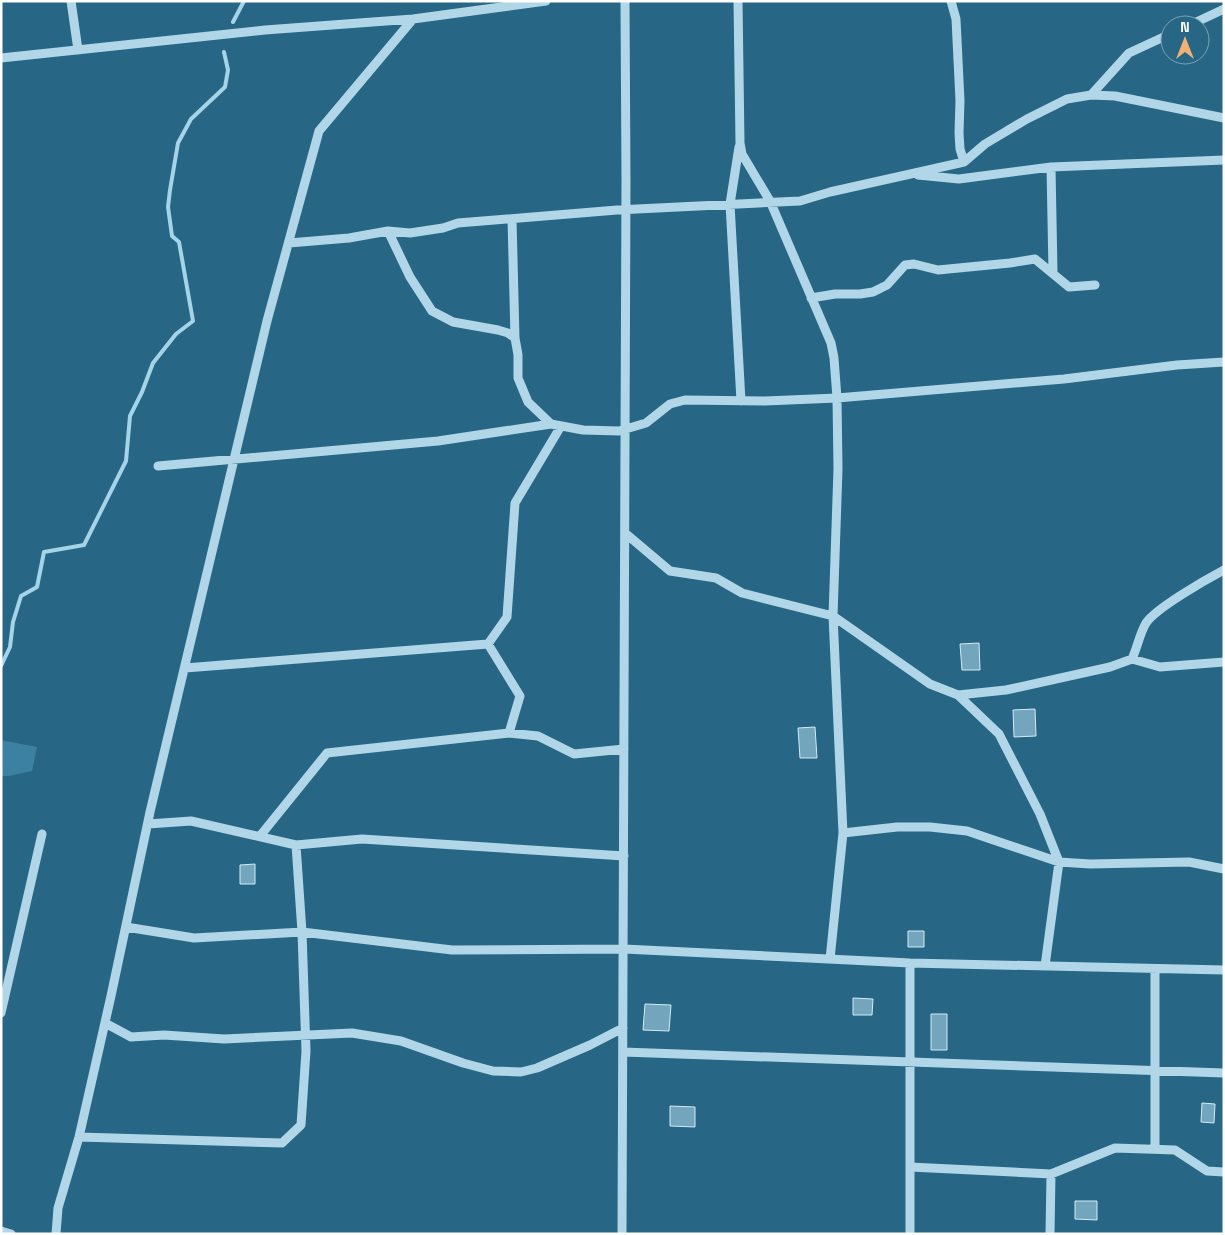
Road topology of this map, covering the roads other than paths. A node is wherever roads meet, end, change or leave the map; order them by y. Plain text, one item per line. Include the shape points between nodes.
1 (72, 1) edge
2 (546, 1) edge
3 (625, 1) edge
4 (738, 1) edge
5 (952, 1) edge
6 (1224, 9) edge
7 (1210, 16) edge
8 (413, 19) junction
9 (1160, 39) edge
10 (78, 50) junction
11 (1, 58) edge
12 (1091, 94) junction
13 (1224, 118) edge
14 (740, 143) junction
15 (1224, 160) edge
16 (964, 162) junction
17 (1052, 167) junction
18 (911, 175) junction
19 (770, 201) junction
20 (730, 204) junction
21 (626, 210) junction
22 (512, 219) junction
23 (388, 231) junction
24 (289, 243) junction
25 (1053, 272) junction
26 (1095, 285) dead end
27 (812, 298) junction
28 (515, 338) junction
29 (1224, 362) edge
30 (838, 398) junction
31 (740, 401) junction
32 (551, 424) junction
33 (561, 426) junction
34 (626, 429) junction
35 (235, 458) junction
36 (158, 466) dead end
37 (625, 533) junction
38 (1224, 570) edge
39 (833, 616) junction
40 (488, 644) junction
41 (1132, 660) junction
42 (1224, 662) edge
43 (185, 668) junction
44 (958, 695) junction
45 (509, 733) junction
46 (624, 749) junction
47 (148, 824) junction
48 (843, 833) junction
49 (42, 834) dead end
50 (260, 836) junction
51 (296, 844) junction
52 (624, 856) junction
53 (1059, 862) junction
54 (1224, 869) edge
55 (126, 928) junction
56 (302, 932) junction
57 (624, 949) junction
58 (830, 959) junction
59 (910, 963) junction
60 (1046, 966) junction
61 (1155, 969) junction
62 (1224, 970) edge
63 (1, 1013) edge
64 (105, 1024) junction
65 (623, 1028) junction
66 (306, 1034) junction
67 (623, 1052) junction
68 (910, 1062) junction
69 (1156, 1071) junction
70 (1224, 1073) edge
71 (80, 1137) junction
72 (1156, 1149) junction
73 (910, 1167) junction
74 (1224, 1172) edge
75 (1051, 1174) junction
76 (1, 1231) edge
77 (11, 1234) edge
78 (56, 1234) edge
79 (622, 1234) edge
80 (910, 1234) edge
81 (1050, 1234) edge

1 - 10 street
2 - 8 street
3 - 21 street
4 - 14 street
5 - 16 street via 956,19 960,149
6 - 7 street
8 - 10 street via 265,30
8 - 24 street via 319,131
9 - 12 street via 1130,53
10 - 11 street
12 - 13 street
12 - 16 street via 1067,99 1027,119 985,144
14 - 19 street via 748,167
14 - 20 street
15 - 17 street
16 - 18 street
17 - 18 street via 959,179
17 - 25 street
18 - 19 street via 800,201
19 - 20 street
19 - 27 street
20 - 21 street
20 - 31 street
21 - 22 street
21 - 34 street
22 - 23 street via 458,223 410,233
22 - 28 street
23 - 24 street
23 - 28 street via 410,277 432,311 453,322 498,330
24 - 35 street via 267,320
25 - 26 street via 1069,287
25 - 27 street via 1035,259 938,270 914,264 906,265 887,286 873,292
27 - 30 street via 831,343
28 - 32 street via 518,378 528,402
29 - 30 street
30 - 31 street
30 - 39 street
31 - 34 street via 685,400 670,404 646,423
32 - 33 street
32 - 35 street via 438,441
33 - 34 street via 583,430
33 - 40 street via 515,503 507,617
34 - 37 street
35 - 36 street
35 - 43 street
37 - 39 street via 670,571 716,578 742,593
37 - 46 street
38 - 41 street via 1146,623
39 - 44 street via 930,684
39 - 48 street
40 - 43 street
40 - 45 street via 520,696
41 - 42 street via 1160,667
41 - 44 street via 1006,690
43 - 47 street
44 - 53 street via 999,734 1040,814
45 - 46 street via 538,736 574,754
45 - 50 street via 327,753
46 - 52 street
47 - 50 street via 191,821
47 - 55 street
48 - 53 street via 930,826 967,831
48 - 58 street
49 - 63 street
50 - 51 street
51 - 52 street via 362,839
51 - 56 street
52 - 57 street
53 - 54 street via 1189,862
53 - 60 street
55 - 56 street via 194,938
55 - 64 street
56 - 57 street via 452,950
56 - 66 street
57 - 58 street
57 - 65 street
58 - 59 street
59 - 60 street
59 - 68 street
60 - 61 street
61 - 62 street
61 - 69 street
64 - 66 street via 131,1037 164,1035 224,1039
64 - 71 street
65 - 66 street via 537,1068 521,1072 493,1071 402,1041 352,1033
65 - 67 street
66 - 71 street via 301,1125 282,1143
67 - 68 street
67 - 79 street
68 - 69 street
68 - 73 street
69 - 70 street
69 - 72 street
71 - 78 street via 58,1208
72 - 74 street via 1175,1150 1207,1171
72 - 75 street via 1115,1148
73 - 75 street
73 - 80 street
75 - 81 street
76 - 77 street

